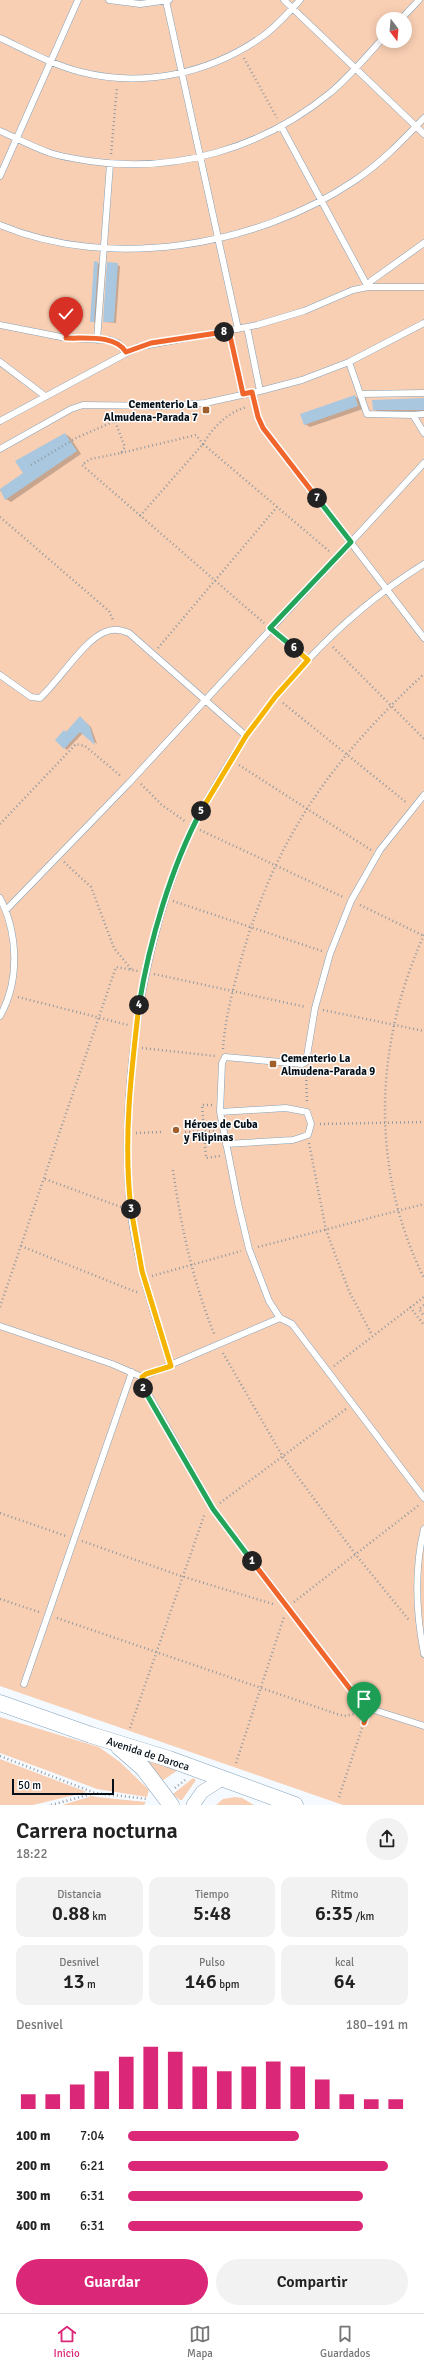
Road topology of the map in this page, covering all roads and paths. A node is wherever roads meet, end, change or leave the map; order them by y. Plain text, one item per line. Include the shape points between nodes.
1 (78, 0) edge
2 (109, 0) edge
3 (168, 0) edge
4 (284, 0) edge
5 (300, 0) edge
6 (419, 0) edge
7 (292, 8) junction
8 (408, 12) edge
9 (0, 38) edge
10 (376, 46) edge
11 (240, 50) junction
12 (51, 61) junction
13 (355, 68) junction
14 (182, 74) junction
15 (117, 78) junction
16 (424, 118) edge
17 (282, 126) junction
18 (416, 126) junction
19 (0, 131) edge
20 (424, 134) edge
21 (18, 139) junction
22 (200, 157) junction
23 (110, 164) junction
24 (0, 176) edge
25 (321, 200) junction
26 (0, 225) edge
27 (217, 238) junction
28 (424, 243) edge
29 (102, 248) junction
30 (368, 286) junction
31 (424, 287) edge
32 (424, 323) edge
33 (0, 325) edge
34 (247, 327) junction
35 (238, 329) junction
36 (229, 331) junction
37 (96, 340) junction
38 (126, 352) junction
39 (0, 362) edge
40 (349, 362) junction
41 (260, 391) junction
42 (252, 392) junction
43 (424, 393) edge
44 (243, 394) junction
45 (360, 394) junction
46 (45, 396) junction
47 (255, 406) junction
48 (424, 414) edge
49 (413, 415) junction
50 (0, 421) edge
51 (424, 433) edge
52 (203, 444) junction
53 (0, 449) edge
54 (121, 453) junction
55 (424, 463) edge
56 (31, 465) dead end
57 (277, 507) junction
58 (140, 516) junction
59 (0, 517) edge
60 (351, 542) junction
61 (337, 558) junction
62 (424, 564) edge
63 (215, 580) junction
64 (387, 589) junction
65 (108, 611) dead end
66 (270, 628) junction
67 (424, 638) edge
68 (327, 641) junction
69 (153, 655) junction
70 (308, 660) junction
71 (424, 674) edge
72 (0, 675) edge
73 (276, 697) junction
74 (203, 700) junction
75 (391, 705) junction
76 (246, 736) junction
77 (424, 738) edge
78 (346, 753) junction
79 (231, 760) junction
80 (133, 777) junction
81 (129, 783) junction
82 (424, 794) edge
83 (306, 808) junction
84 (412, 808) junction
85 (0, 824) edge
86 (193, 827) junction
87 (378, 854) junction
88 (58, 856) junction
89 (276, 865) junction
90 (0, 898) edge
91 (165, 898) junction
92 (351, 901) junction
93 (6, 910) junction
94 (250, 926) junction
95 (424, 936) edge
96 (330, 954) junction
97 (131, 969) junction
98 (145, 972) junction
99 (232, 992) junction
100 (10, 995) junction
101 (315, 1008) junction
102 (0, 1016) edge
103 (100, 1018) junction
104 (393, 1025) junction
105 (136, 1027) junction
106 (424, 1031) edge
107 (134, 1047) junction
108 (222, 1059) junction
109 (306, 1062) junction
110 (208, 1105) dead end
111 (220, 1112) junction
112 (307, 1112) junction
113 (424, 1122) edge
114 (311, 1124) junction
115 (384, 1124) junction
116 (204, 1131) junction
117 (215, 1131) dead end
118 (161, 1132) dead end
119 (185, 1132) dead end
120 (137, 1133) dead end
121 (308, 1134) junction
122 (226, 1144) junction
123 (216, 1158) dead end
124 (173, 1170) dead end
125 (44, 1179) junction
126 (424, 1204) edge
127 (131, 1210) junction
128 (398, 1211) junction
129 (326, 1230) junction
130 (21, 1246) junction
131 (249, 1249) junction
132 (190, 1266) junction
133 (144, 1278) junction
134 (424, 1278) edge
135 (148, 1290) junction
136 (424, 1297) edge
137 (424, 1305) edge
138 (0, 1307) edge
139 (410, 1307) junction
140 (424, 1316) edge
141 (280, 1318) junction
142 (424, 1325) edge
143 (0, 1326) edge
144 (372, 1335) junction
145 (218, 1345) junction
146 (171, 1366) junction
147 (328, 1370) junction
148 (132, 1372) junction
149 (142, 1377) junction
150 (353, 1404) junction
151 (283, 1457) junction
152 (424, 1498) edge
153 (424, 1501) edge
154 (213, 1509) junction
155 (0, 1513) edge
156 (424, 1529) edge
157 (75, 1538) junction
158 (356, 1554) junction
159 (182, 1576) junction
160 (0, 1599) edge
161 (288, 1607) junction
162 (48, 1615) junction
163 (420, 1633) junction
164 (158, 1652) junction
165 (424, 1654) edge
166 (24, 1684) dead end
167 (261, 1689) junction
168 (0, 1703) edge
169 (369, 1707) junction
170 (424, 1726) edge
171 (130, 1728) dead end
172 (91, 1735) junction
173 (0, 1756) edge
174 (236, 1763) dead end
175 (194, 1769) junction
176 (222, 1779) junction
177 (95, 1793) junction
178 (339, 1797) dead end
179 (271, 1800) edge
180 (168, 1801) edge
181 (50, 1805) edge
182 (149, 1805) edge
183 (193, 1805) edge
184 (295, 1805) edge

1 - 12 lane
2 - 3 lane via 140,4
3 - 14 lane
4 - 7 lane
5 - 7 lane
6 - 8 lane
7 - 11 lane via 265,35
7 - 13 lane
9 - 12 lane
10 - 13 lane
11 - 14 lane via 216,63
11 - 17 path
12 - 15 lane via 81,72
12 - 21 lane
13 - 17 lane via 331,93
13 - 18 lane
14 - 15 lane
14 - 22 lane
15 - 23 path
16 - 18 lane
17 - 22 lane via 232,149
17 - 25 lane
18 - 20 lane
18 - 25 lane via 384,158
19 - 21 lane
21 - 23 lane via 51,154
21 - 24 lane
22 - 23 lane via 171,162
22 - 27 lane
23 - 29 lane
25 - 27 lane via 288,216
25 - 30 lane
26 - 29 lane via 19,233 61,243
27 - 29 lane via 177,246
27 - 35 lane
28 - 30 lane via 371,281
29 - 37 lane
30 - 31 lane
30 - 34 lane via 304,311
32 - 40 lane
33 - 37 lane via 44,335
34 - 35 lane
34 - 41 lane
35 - 36 lane
36 - 38 lane via 151,343
36 - 44 lane
37 - 38 lane via 118,343
38 - 46 lane
39 - 46 lane
40 - 41 lane via 302,380
40 - 45 lane
41 - 42 lane
42 - 44 lane
42 - 47 lane
43 - 45 lane
44 - 53 lane via 168,406 83,405
45 - 49 lane via 367,414
46 - 50 lane
47 - 52 path via 235,410 217,425
47 - 60 lane via 263,428
48 - 49 lane
49 - 51 lane
52 - 54 path via 196,435
52 - 57 path
52 - 58 path
54 - 56 path via 125,447 115,422 76,438
54 - 58 path via 90,459 82,466
55 - 60 lane
57 - 61 path
57 - 63 path
58 - 63 path
59 - 65 path
60 - 61 lane
60 - 64 lane
61 - 66 lane
62 - 64 lane
63 - 66 path
63 - 69 path
64 - 67 lane
64 - 68 lane via 356,613
66 - 70 path
66 - 74 lane
68 - 70 lane
68 - 75 path
69 - 72 lane via 128,632 110,630 92,640 40,698 31,697
69 - 74 lane
70 - 73 lane
71 - 75 path
73 - 76 lane
73 - 78 path
74 - 76 lane
74 - 80 lane
75 - 77 path
75 - 78 path
76 - 79 lane
78 - 83 path
78 - 84 path
79 - 83 path
79 - 86 lane
80 - 81 lane
80 - 86 path via 162,805
81 - 85 path via 85,746 76,744
81 - 88 lane
82 - 84 lane
83 - 87 path
83 - 89 path
84 - 87 lane
86 - 89 path
86 - 91 lane
87 - 92 lane
88 - 93 lane
88 - 97 path via 91,887 114,948
89 - 92 path
89 - 94 path
90 - 93 lane
91 - 94 path
91 - 98 lane
92 - 95 path
92 - 96 lane
93 - 100 lane via 13,943 14,969
94 - 96 path
94 - 99 path
95 - 104 path
96 - 101 lane
97 - 98 path
97 - 103 path via 116,967
98 - 99 path
98 - 105 lane
99 - 101 path
99 - 108 path
100 - 102 lane
100 - 103 path
101 - 104 path
101 - 109 lane
103 - 105 path
103 - 125 path
104 - 106 path
104 - 115 path
105 - 107 lane
107 - 108 path via 218,1056
107 - 127 lane via 129,1093 127,1162
108 - 109 lane via 228,1056 302,1064
108 - 111 lane
109 - 112 path
110 - 116 path via 202,1105
111 - 112 lane via 286,1108
111 - 122 lane
112 - 114 lane
113 - 115 path
114 - 115 path
114 - 121 lane
115 - 128 path via 388,1165
116 - 117 path
116 - 119 path
116 - 123 path via 206,1158
118 - 120 path
121 - 122 lane via 293,1140
121 - 129 path
122 - 131 lane
124 - 132 path
125 - 127 path
125 - 130 path
126 - 128 path
127 - 133 lane
128 - 129 path
128 - 134 path via 413,1256
129 - 131 path
129 - 144 path via 349,1291
130 - 135 path via 136,1292
130 - 138 path
131 - 132 path
131 - 141 lane via 268,1301
132 - 133 path
132 - 145 path
133 - 135 lane
135 - 146 lane
136 - 139 path
137 - 140 path via 419,1309
139 - 142 path
139 - 144 path
141 - 145 lane
141 - 147 lane via 292,1324
143 - 148 lane
144 - 147 path
145 - 146 lane
145 - 151 path
146 - 149 lane
147 - 150 lane
148 - 149 lane
148 - 157 lane
149 - 154 lane via 144,1390
150 - 151 path
150 - 152 lane
151 - 154 path
151 - 158 path
153 - 158 path
154 - 159 path via 203,1514
154 - 161 lane
155 - 157 path
156 - 163 lane via 418,1571
157 - 159 path
157 - 162 lane
158 - 161 path
158 - 163 path
159 - 161 path
159 - 164 path
160 - 162 path
161 - 167 path
161 - 169 lane via 357,1698
162 - 164 path
162 - 166 lane
163 - 165 lane
164 - 167 path
164 - 171 path
167 - 169 path via 340,1715 355,1715
167 - 174 path
168 - 172 street, Avenida de Daroca
169 - 170 lane
169 - 178 path
172 - 175 street, Avenida de Daroca
172 - 180 street via 119,1747 134,1758
173 - 177 path
175 - 176 street, Avenida de Daroca
175 - 180 path
176 - 179 street, Avenida de Daroca
176 - 183 street via 202,1792
177 - 181 path
177 - 182 path via 151,1800
179 - 184 street, Avenida de Daroca

